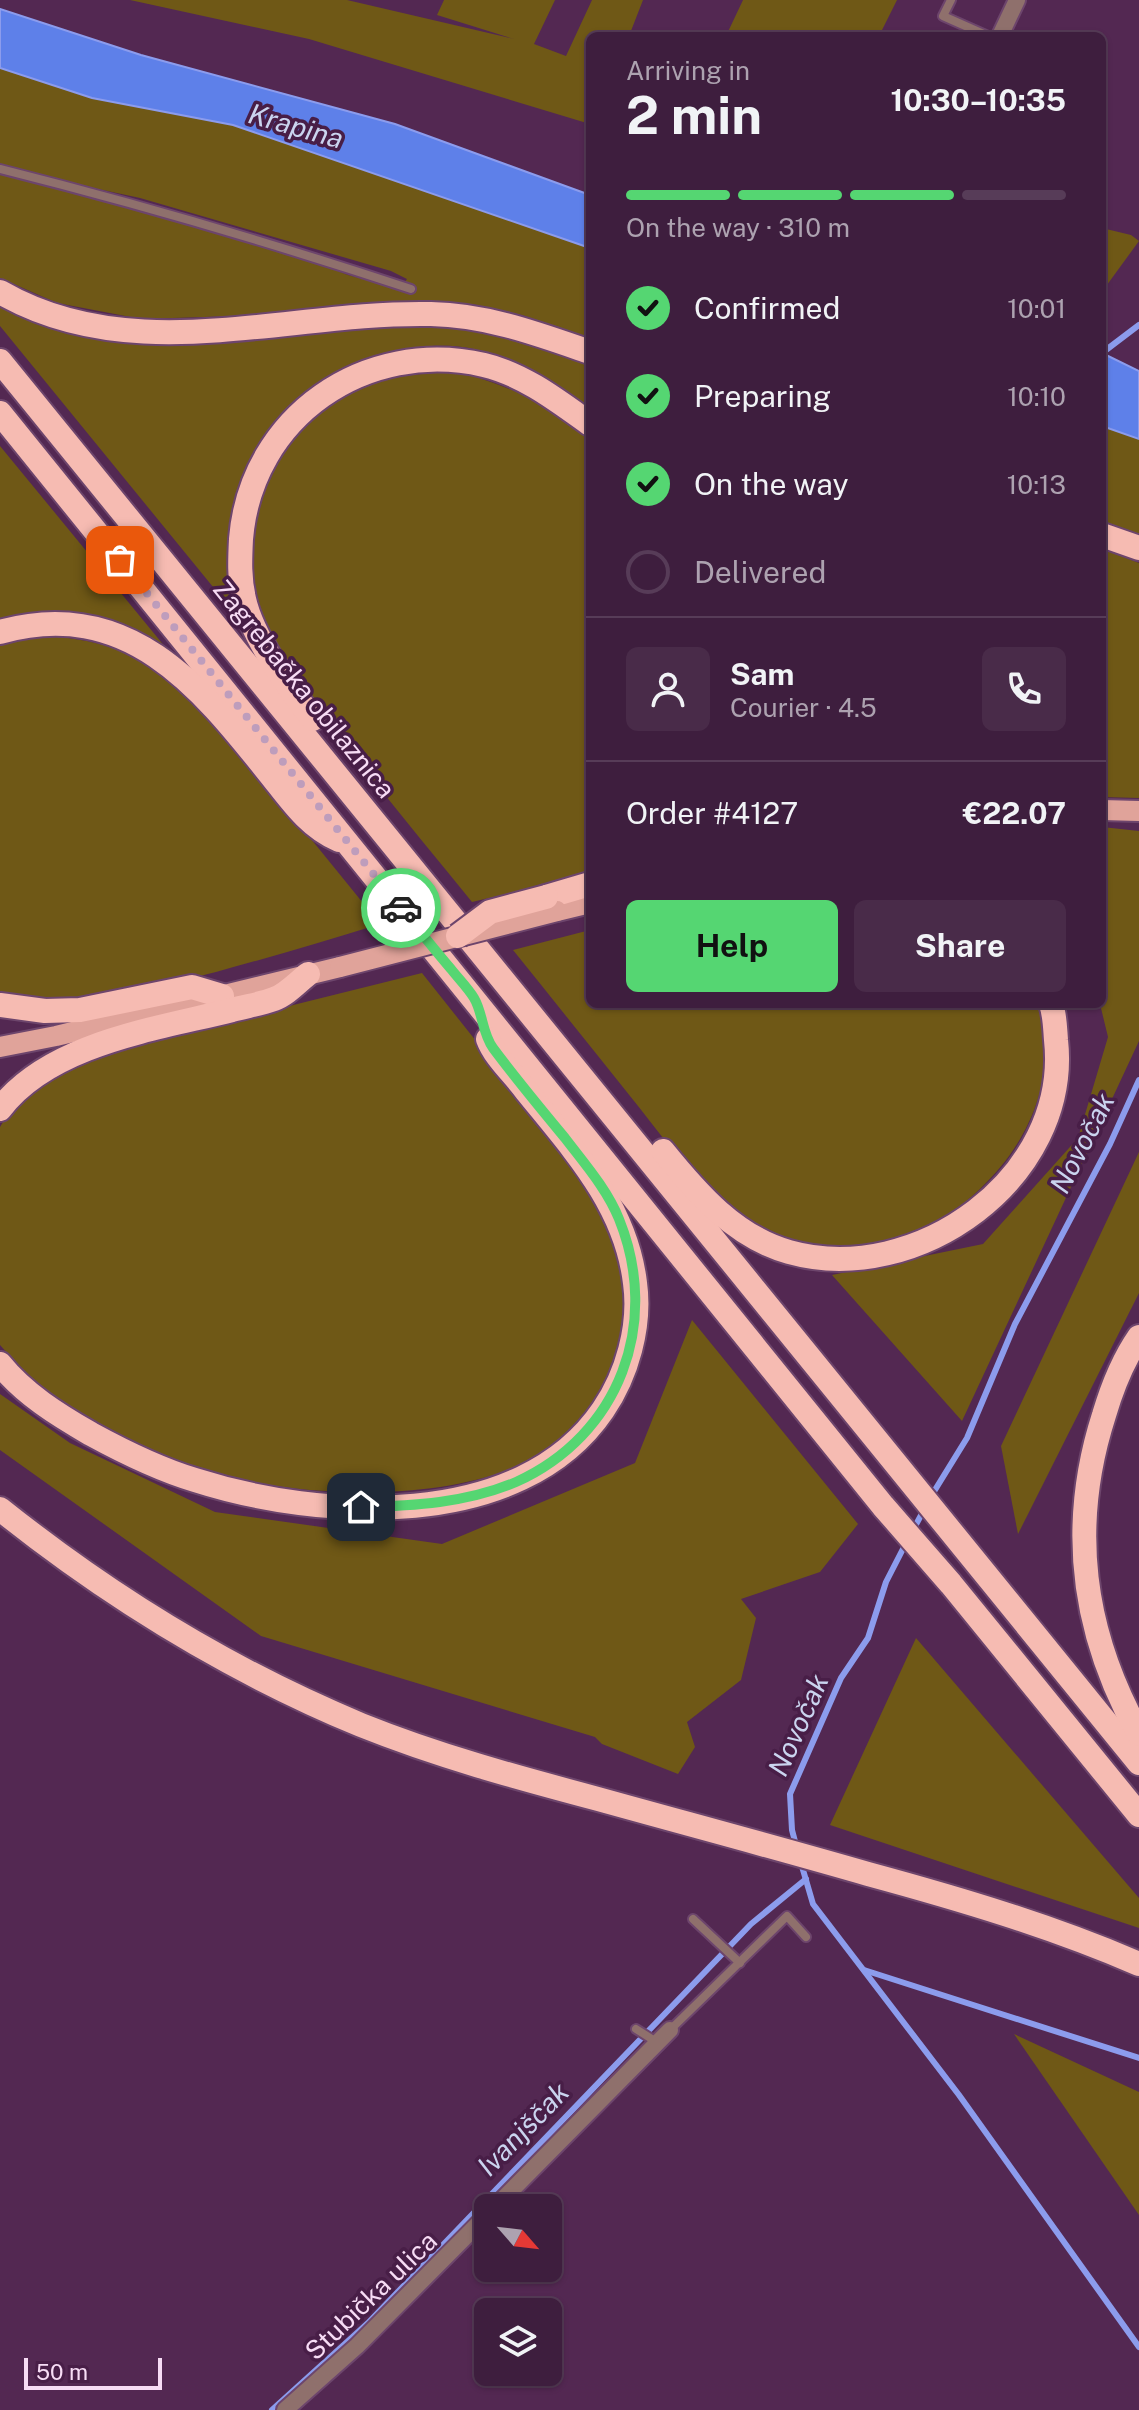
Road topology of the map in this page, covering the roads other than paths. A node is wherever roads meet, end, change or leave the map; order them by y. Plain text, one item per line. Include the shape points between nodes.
1 (951, 0) edge
2 (1017, 0) edge
3 (979, 32) edge
4 (1002, 32) edge
5 (0, 169) edge
6 (411, 289) dead end
7 (0, 292) edge
8 (586, 351) edge
9 (0, 361) edge
10 (0, 413) edge
11 (586, 421) edge
12 (1106, 536) edge
13 (1139, 548) edge
14 (0, 632) edge
15 (1106, 810) edge
16 (1139, 811) edge
17 (388, 837) junction
18 (349, 844) junction
19 (586, 886) edge
20 (586, 903) edge
21 (551, 904) junction
22 (458, 936) joint
23 (308, 974) junction
24 (222, 996) junction
25 (474, 998) junction
26 (0, 1005) edge
27 (1052, 1008) edge
28 (0, 1047) edge
29 (564, 1053) junction
30 (0, 1109) edge
31 (1139, 1337) edge
32 (0, 1364) edge
33 (0, 1509) edge
34 (1139, 1734) edge
35 (1139, 1763) edge
36 (1139, 1815) edge
37 (693, 1919) dead end
38 (806, 1937) dead end
39 (738, 1961) junction
40 (1139, 1964) edge
41 (636, 2029) dead end
42 (661, 2038) junction
43 (508, 2194) edge
44 (474, 2228) edge
45 (285, 2410) edge

1 - 3 lane via 943,16
2 - 4 street
5 - 6 lane via 146,206
7 - 8 highway via 45,313 148,333 434,314 530,331
9 - 17 highway, Zagrebačka obilaznica
10 - 18 highway
11 - 17 highway via 526,382 486,366 432,359 395,364 332,387 303,411 274,442 252,483 239,569 244,602 281,676 378,798
12 - 13 highway
14 - 18 highway via 25,625 93,628 159,658 200,690 310,823
15 - 16 main road
17 - 29 highway, Zagrebačka obilaznica
18 - 25 highway
19 - 21 highway
20 - 21 main road
21 - 22 highway, bridge via 490,912
22 - 23 main road, bridge
23 - 24 main road
23 - 30 highway via 277,998 78,1054 44,1069
24 - 26 highway via 192,987 80,1010
24 - 28 main road
25 - 32 highway via 490,1044 595,1178 618,1216 630,1253 636,1286 627,1362 612,1397 574,1445 514,1483 419,1506 281,1500 194,1480 117,1449 63,1419
25 - 36 highway
27 - 29 highway via 1056,1085 1045,1121 1011,1180 978,1210 931,1239 865,1259 831,1260 789,1252 737,1227 690,1182 612,1086
29 - 35 highway, Zagrebačka obilaznica
31 - 34 highway via 1112,1391 1097,1438 1083,1537 1098,1643
33 - 40 highway via 114,1595 194,1642 361,1725 511,1775 1028,1920
37 - 39 lane
38 - 39 lane via 787,1916
39 - 42 lane
41 - 42 lane
42 - 43 street
44 - 45 street, Stubička ulica

